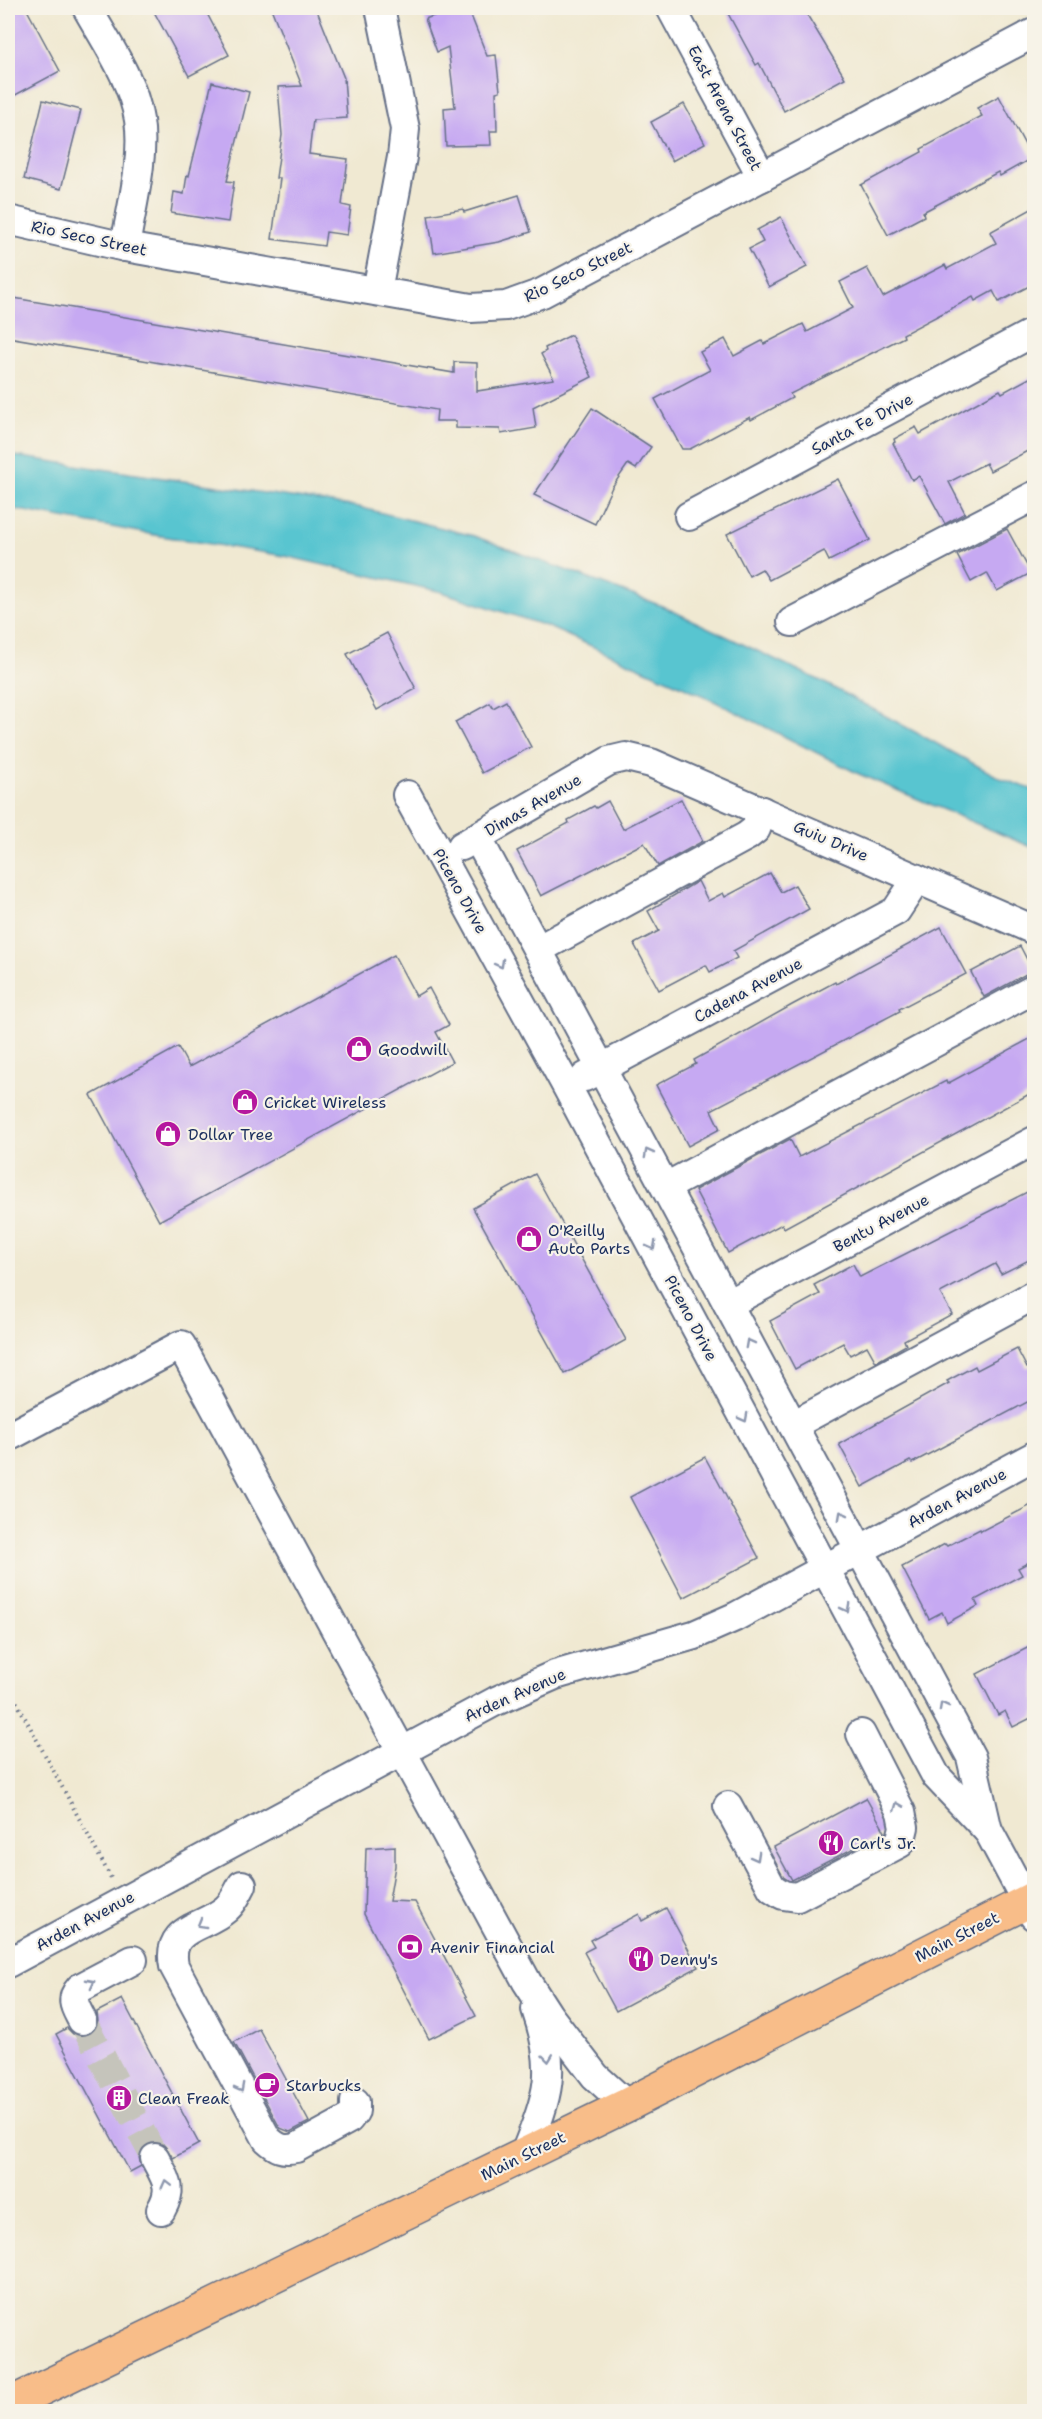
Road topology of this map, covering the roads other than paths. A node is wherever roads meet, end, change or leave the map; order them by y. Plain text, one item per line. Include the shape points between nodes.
1 (87, 8) edge
2 (380, 8) edge
3 (671, 8) edge
4 (1031, 42) edge
5 (762, 177) junction
6 (8, 220) edge
7 (125, 247) junction
8 (377, 291) junction
9 (1035, 332) edge
10 (1035, 496) edge
11 (689, 516) dead end
12 (792, 622) dead end
13 (626, 757) joint
14 (407, 795) dead end
15 (762, 812) junction
16 (477, 837) junction
17 (442, 857) junction
18 (917, 879) junction
19 (1035, 930) edge
20 (539, 949) junction
21 (1035, 989) edge
22 (603, 1068) junction
23 (567, 1087) junction
24 (1035, 1141) edge
25 (666, 1187) junction
26 (1035, 1295) edge
27 (728, 1304) junction
28 (793, 1425) junction
29 (8, 1437) edge
30 (1035, 1456) edge
31 (860, 1550) junction
32 (825, 1569) junction
33 (861, 1734) dead end
34 (401, 1751) junction
35 (728, 1806) dead end
36 (989, 1832) junction
37 (242, 1885) dead end
38 (1032, 1905) edge
39 (133, 1960) dead end
40 (8, 1963) edge
41 (527, 1982) junction
42 (82, 2020) tunnel mouth
43 (355, 2102) dead end
44 (627, 2105) junction
45 (524, 2156) junction
46 (155, 2158) tunnel mouth
47 (161, 2210) dead end
48 (8, 2405) edge

1 - 7 street via 129,86 139,118 141,145
2 - 8 street via 405,129
3 - 5 street, East Arena Street
4 - 5 street, Rio Seco Street
5 - 8 street, Rio Seco Street via 542,293 506,306 471,308
6 - 7 street, Rio Seco Street
7 - 8 street, Rio Seco Street
9 - 11 street, Santa Fe Drive
10 - 12 street
13 - 15 street, Guiu Drive via 651,763
13 - 16 street, Dimas Avenue via 609,761
14 - 17 street, Piceno Drive
15 - 18 street, Guiu Drive
15 - 20 street via 756,829 747,836
16 - 17 street, Dimas Avenue
16 - 20 street, Piceno Drive
17 -> 23 street, Piceno Drive
18 - 19 street, Guiu Drive
18 - 22 street, Cadena Avenue via 896,910
20 - 22 street, Piceno Drive
21 - 25 street
22 - 23 street, Cadena Avenue
25 -> 22 street, Piceno Drive
23 -> 32 street, Piceno Drive
24 - 27 street, Bentu Avenue
25 - 27 street, Piceno Drive
26 - 28 street
28 -> 27 street, Piceno Drive
31 -> 28 street, Piceno Drive
29 - 34 street via 181,1345
30 - 31 street, Arden Avenue
31 - 32 street, Arden Avenue
36 -> 31 street, Piceno Drive via 971,1757
32 - 34 street, Arden Avenue via 694,1635 589,1664 517,1691
32 -> 36 street, Piceno Drive via 936,1776
35 -> 33 street via 772,1888 783,1895 797,1897 900,1843 904,1827 901,1812
34 - 40 street, Arden Avenue
34 - 41 street
36 - 38 street, Piceno Drive
37 -> 43 street via 225,1910 174,1943 174,1966 267,2139 276,2147 296,2148 349,2119
38 - 44 highway, Main Street
42 -> 39 street via 73,2001 80,1988
41 - 44 street via 595,2076
41 -> 45 street via 546,2039 550,2070 543,2107
44 - 45 highway, Main Street
45 - 48 highway, Main Street
47 -> 46 street via 169,2191

